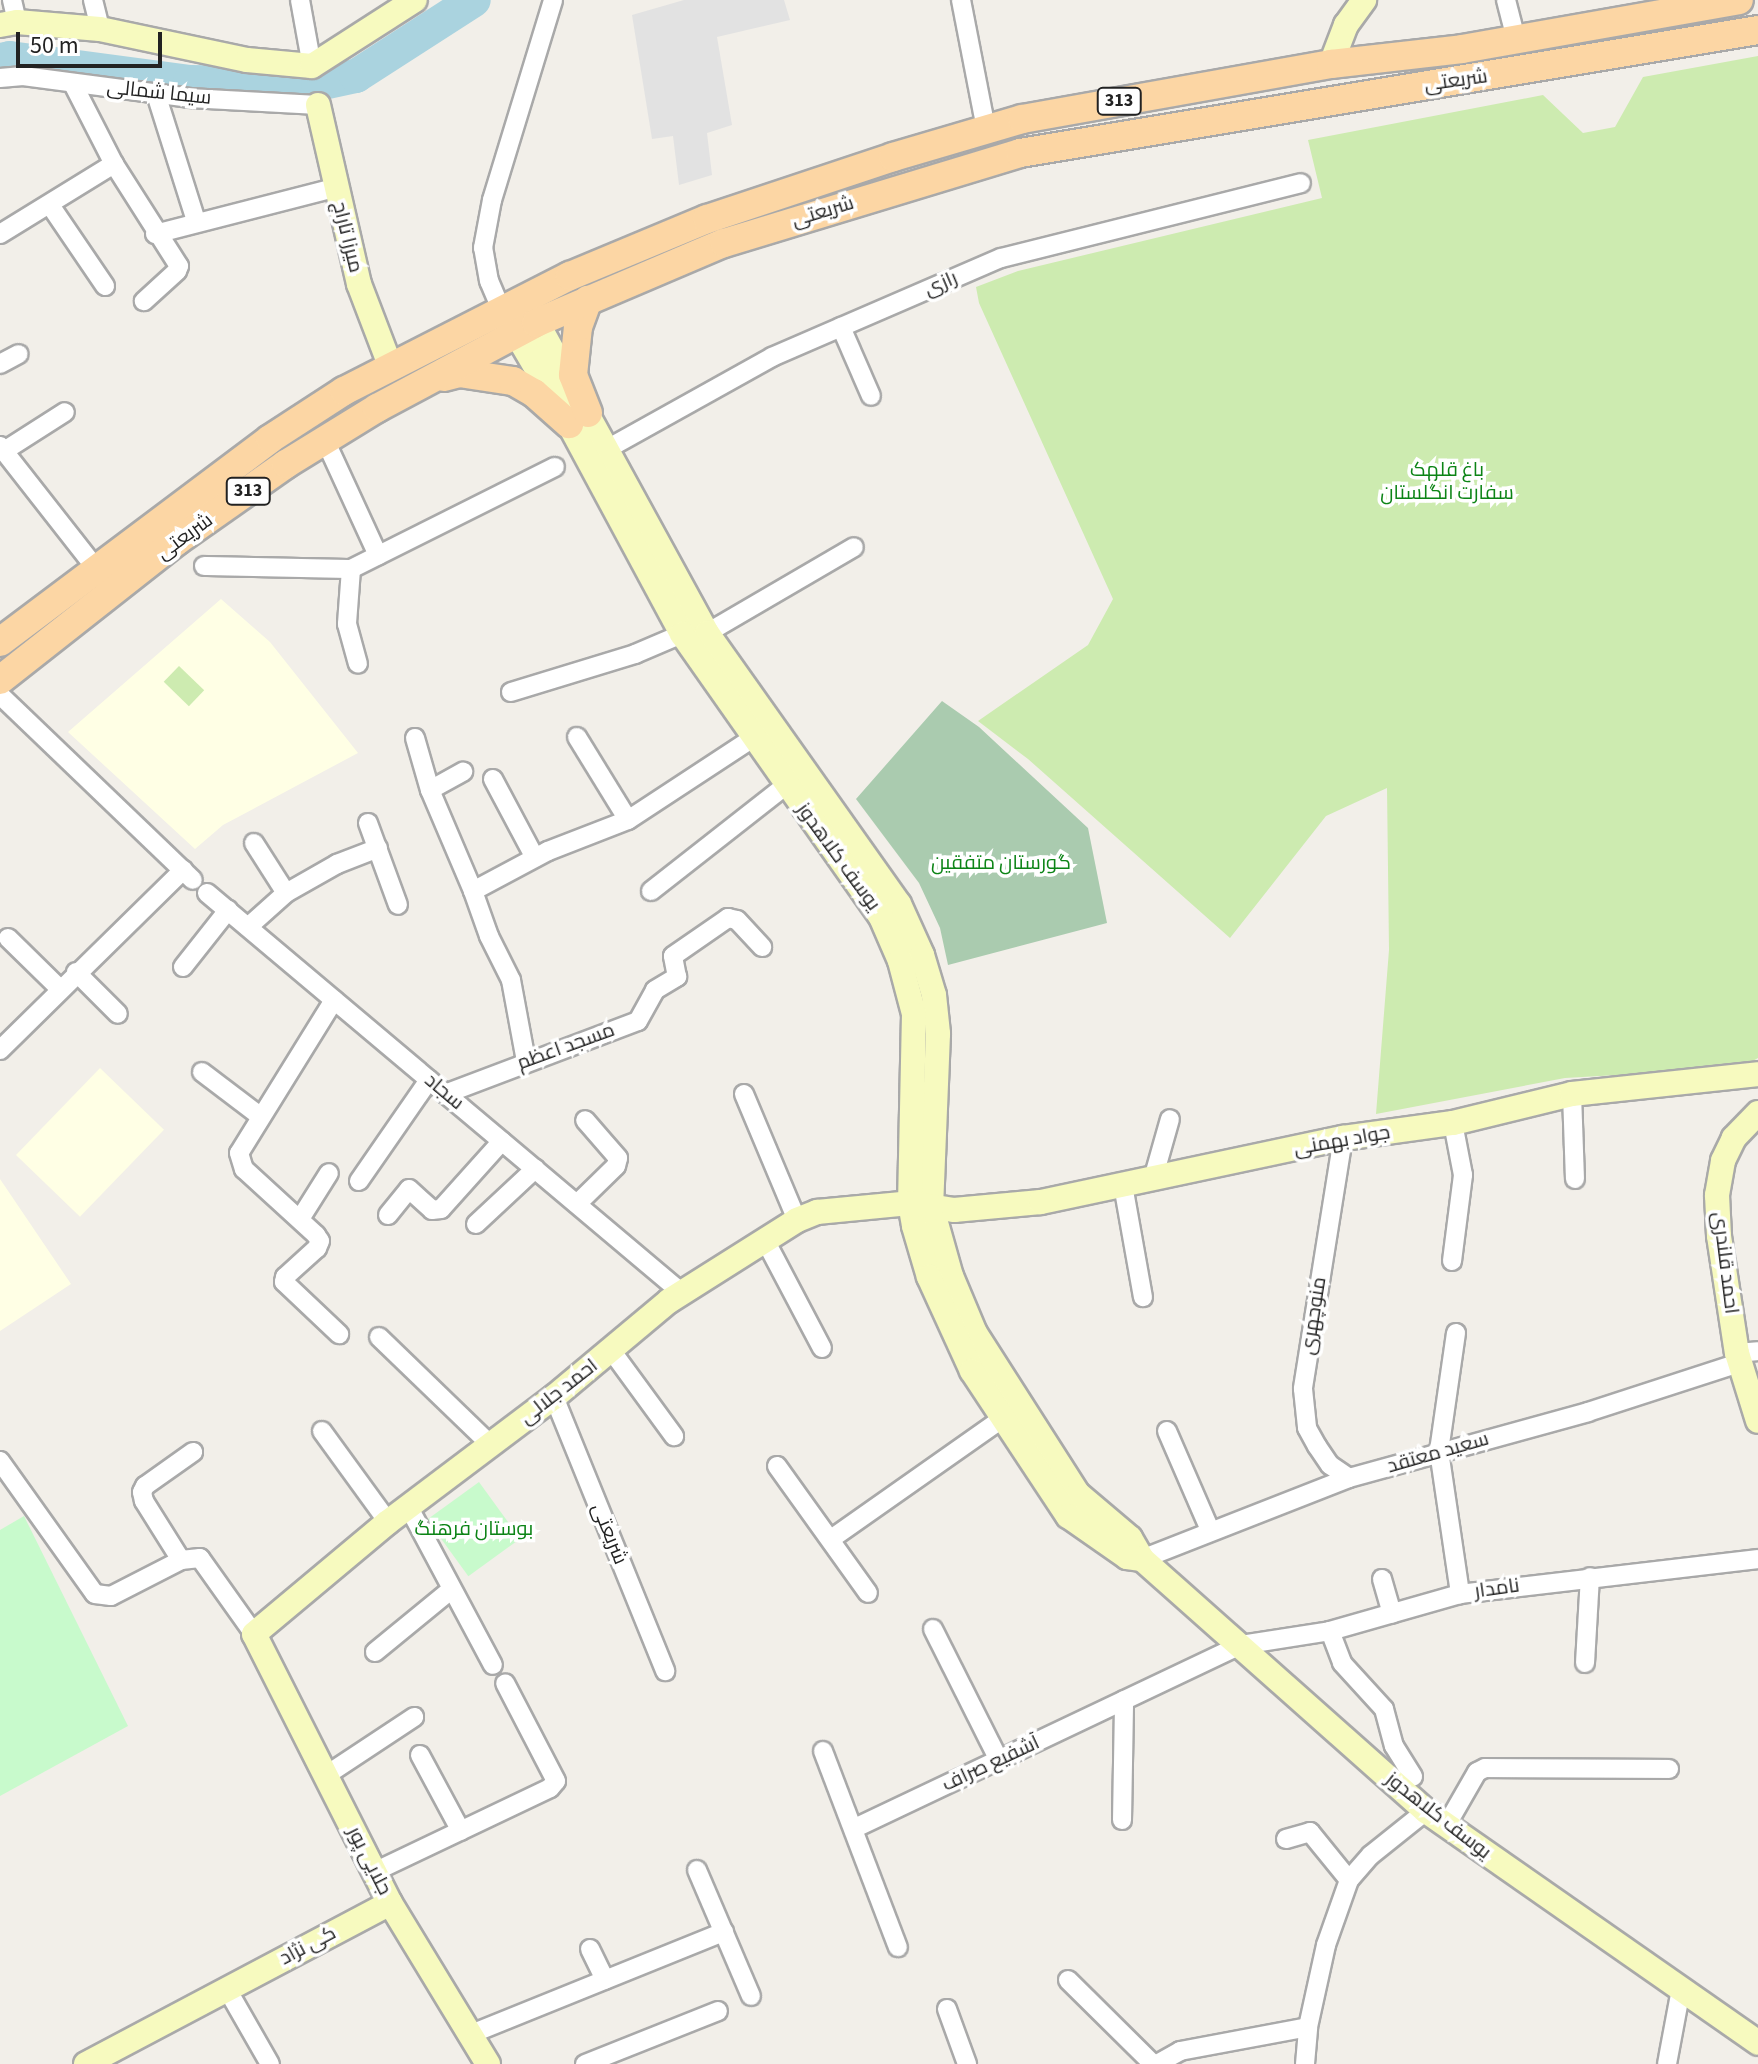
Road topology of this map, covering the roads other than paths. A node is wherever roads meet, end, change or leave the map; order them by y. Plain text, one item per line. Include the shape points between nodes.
1 (93, 0) edge
2 (300, 0) edge
3 (415, 0) edge
4 (553, 0) edge
5 (961, 0) edge
6 (1364, 0) edge
7 (1506, 0) edge
8 (1726, 1) edge
9 (10, 16) edge
10 (100, 29) junction
11 (1758, 30) edge
12 (1516, 39) junction
13 (1331, 64) junction
14 (312, 66) junction
15 (0, 78) edge
16 (73, 84) junction
17 (156, 94) junction
18 (1327, 99) junction
19 (318, 105) joint
20 (986, 129) junction
21 (114, 164) junction
22 (1301, 183) dead end
23 (334, 188) junction
24 (50, 205) junction
25 (196, 221) junction
26 (0, 234) edge
27 (155, 234) junction
28 (105, 286) dead end
29 (588, 300) junction
30 (144, 301) dead end
31 (513, 303) junction
32 (841, 327) junction
33 (526, 329) junction
34 (19, 354) dead end
35 (0, 364) edge
36 (390, 365) junction
37 (428, 381) junction
38 (871, 396) dead end
39 (65, 412) dead end
40 (579, 419) junction
41 (325, 440) junction
42 (2, 449) edge
43 (607, 449) junction
44 (555, 467) dead end
45 (854, 547) dead end
46 (378, 555) junction
47 (204, 566) dead end
48 (351, 569) junction
49 (105, 580) junction
50 (707, 633) junction
51 (682, 634) junction
52 (0, 642) edge
53 (358, 664) dead end
54 (0, 680) edge
55 (511, 692) dead end
56 (0, 695) edge
57 (577, 737) dead end
58 (415, 738) dead end
59 (753, 738) junction
60 (463, 772) dead end
61 (493, 779) dead end
62 (786, 785) junction
63 (430, 790) junction
64 (628, 820) junction
65 (368, 823) dead end
66 (254, 843) dead end
67 (378, 848) junction
68 (535, 858) junction
69 (194, 881) junction
70 (473, 891) junction
71 (651, 891) dead end
72 (286, 893) junction
73 (398, 905) dead end
74 (228, 910) junction
75 (248, 927) junction
76 (8, 938) dead end
77 (762, 947) dead end
78 (183, 967) dead end
79 (76, 972) junction
80 (60, 989) junction
81 (334, 1000) junction
82 (118, 1014) dead end
83 (0, 1050) edge
84 (526, 1061) junction
85 (202, 1072) dead end
86 (1757, 1076) edge
87 (429, 1080) junction
88 (445, 1094) junction
89 (744, 1094) dead end
90 (1572, 1094) junction
91 (1758, 1113) edge
92 (260, 1116) junction
93 (1170, 1119) dead end
94 (585, 1120) dead end
95 (1453, 1123) junction
96 (1343, 1138) junction
97 (502, 1141) junction
98 (535, 1169) junction
99 (329, 1173) dead end
100 (1153, 1179) junction
101 (1575, 1179) dead end
102 (359, 1181) dead end
103 (1123, 1185) junction
104 (577, 1204) junction
105 (920, 1204) junction
106 (388, 1215) dead end
107 (300, 1219) junction
108 (797, 1220) junction
109 (476, 1224) dead end
110 (765, 1240) junction
111 (1452, 1261) dead end
112 (681, 1292) junction
113 (1143, 1297) dead end
114 (1456, 1333) dead end
115 (339, 1334) dead end
116 (379, 1337) dead end
117 (822, 1348) dead end
118 (611, 1350) junction
119 (1745, 1356) edge
120 (554, 1397) junction
121 (1011, 1412) junction
122 (1758, 1421) edge
123 (322, 1431) dead end
124 (1167, 1431) dead end
125 (674, 1436) dead end
126 (491, 1445) junction
127 (1439, 1451) junction
128 (193, 1452) dead end
129 (0, 1461) edge
130 (777, 1466) dead end
131 (1349, 1478) junction
132 (408, 1506) junction
133 (388, 1522) junction
134 (1210, 1530) junction
135 (831, 1539) junction
136 (1142, 1559) junction
137 (1758, 1559) edge
138 (181, 1560) junction
139 (1590, 1577) junction
140 (1382, 1579) dead end
141 (452, 1589) junction
142 (868, 1593) dead end
143 (1460, 1594) junction
144 (1392, 1614) junction
145 (933, 1629) dead end
146 (1330, 1631) junction
147 (258, 1643) junction
148 (1241, 1645) junction
149 (375, 1652) dead end
150 (1585, 1663) dead end
151 (493, 1665) dead end
152 (665, 1671) dead end
153 (505, 1683) dead end
154 (1124, 1700) junction
155 (414, 1717) dead end
156 (823, 1751) dead end
157 (420, 1755) dead end
158 (999, 1760) junction
159 (1669, 1769) dead end
160 (325, 1776) junction
161 (1413, 1777) dead end
162 (1426, 1811) junction
163 (1122, 1820) dead end
164 (1446, 1826) junction
165 (855, 1828) junction
166 (461, 1831) junction
167 (1286, 1839) dead end
168 (697, 1870) dead end
169 (374, 1872) junction
170 (1349, 1880) junction
171 (390, 1903) junction
172 (724, 1932) junction
173 (898, 1947) dead end
174 (590, 1949) dead end
175 (605, 1980) junction
176 (1068, 1980) dead end
177 (227, 1989) junction
178 (1681, 1989) junction
179 (751, 1996) dead end
180 (947, 2009) dead end
181 (718, 2011) dead end
182 (1308, 2027) junction
183 (471, 2034) junction
184 (1758, 2043) edge
185 (86, 2064) edge
186 (270, 2064) edge
187 (488, 2064) edge
188 (585, 2064) edge
189 (967, 2064) edge
190 (1155, 2064) edge
191 (1305, 2064) edge
192 (1667, 2064) edge

1 - 10 street
2 - 14 street
3 - 14 street
4 - 31 street via 492,200 483,248 489,281
5 - 20 street
6 - 13 street via 1346,25
7 - 12 street
8 - 12 main road, شریعتی / 313
9 - 10 street
10 - 14 street via 247,60
11 - 18 main road, شریعتی / 313
12 - 13 main road, شریعتی / 313
13 - 18 main road
13 - 20 main road, شریعتی / 313
15 - 16 street, سیما شمالی
16 - 17 street, سیما شمالی
16 - 21 street
17 - 19 street, سیما شمالی
17 - 25 street
18 - 29 main road, شریعتی / 313 via 1020,153 724,243
19 - 23 street, میرزا تاراج
20 - 31 main road, شریعتی / 313 via 707,219
21 - 24 street
21 - 27 street
22 - 32 street, رازی via 1001,258
23 - 25 street
23 - 36 street, میرزا تاراج via 359,284
24 - 26 street
24 - 28 street
25 - 27 street
27 - 30 street via 179,268
29 - 33 main road, شریعتی / 313
29 - 40 main road via 578,327 573,375
31 - 33 street, یوسف کلاهدوز
31 - 36 main road, شریعتی / 313
32 - 38 street
32 - 43 street, رازی via 772,357
33 - 37 main road, شریعتی / 313
33 - 40 street, یوسف کلاهدوز
34 - 35 street
36 - 49 main road, شریعتی / 313 via 270,439
37 - 40 main road via 459,373 513,381
37 - 41 main road, شریعتی / 313
39 - 42 street
40 - 43 street, یوسف کلاهدوز
40 - 51 street, یوسف کلاهدوز
41 - 46 street
41 - 49 main road, شریعتی / 313 via 178,540
42 - 49 street
43 - 50 street, یوسف کلاهدوز
44 - 46 street
45 - 50 street
46 - 48 street
47 - 48 street
48 - 53 street via 347,624
49 - 52 main road, شریعتی / 313
49 - 54 main road, شریعتی / 313
50 - 105 street, یوسف کلاهدوز via 878,871 922,955 938,1034
51 - 55 street
51 - 59 street, یوسف کلاهدوز
56 - 69 street, سجاد
57 - 64 street
58 - 63 street
59 - 62 street, یوسف کلاهدوز
59 - 64 street
60 - 63 street
61 - 68 street
62 - 71 street
62 - 105 street, یوسف کلاهدوز via 862,885 881,917 908,986 916,1035
63 - 70 street
64 - 68 street
65 - 67 street
66 - 72 street
67 - 72 street
67 - 73 street
68 - 70 street
69 - 74 street, سجاد
69 - 79 street
70 - 84 street via 511,980
72 - 75 street
74 - 75 street, سجاد
74 - 78 street
75 - 81 street, سجاد
76 - 80 street
77 - 84 street, مسجد اعظم via 737,920 728,918 673,956 677,977 655,990 638,1021
79 - 80 street
79 - 82 street
80 - 83 street
81 - 87 street, سجاد
81 - 92 street
84 - 88 street, مسجد اعظم
85 - 92 street
86 - 90 street, جواد بهمنی
87 - 88 street, سجاد
87 - 102 street
88 - 97 street, سجاد
89 - 108 street
90 - 95 street, جواد بهمنی
90 - 101 street
91 - 119 street, احمد قلندری via 1734,1138 1717,1195 1719,1236
92 - 107 street via 239,1153 240,1162
93 - 100 street
94 - 104 street via 618,1158
95 - 96 street, جواد بهمنی
95 - 111 street via 1463,1175
96 - 100 street, جواد بهمنی
96 - 131 street, منوچهری via 1303,1389 1307,1428 1330,1465
97 - 98 street, سجاد
97 - 106 street via 441,1209 432,1210 409,1189
98 - 104 street, سجاد
98 - 109 street
99 - 107 street
100 - 103 street, جواد بهمنی
103 - 105 street, جواد بهمنی via 1041,1202 954,1210
103 - 113 street
104 - 112 street, سجاد
105 - 108 street, احمد جلالی via 829,1210
105 - 121 street, یوسف کلاهدوز via 920,1251 939,1301 972,1371
107 - 115 street via 320,1241 284,1282
108 - 110 street, احمد جلالی
110 - 112 street, احمد جلالی
110 - 117 street
112 - 118 street, احمد جلالی
114 - 127 street
116 - 126 street
118 - 120 street, احمد جلالی
118 - 125 street
119 - 122 street, احمد قلندری
119 - 127 street, سعید معتقد via 1588,1412
120 - 126 street, احمد جلالی
120 - 152 street, شریعتی
121 - 135 street
121 - 136 street, یوسف کلاهدوز via 1078,1494 1130,1538
123 - 133 street
124 - 134 street
126 - 132 street, احمد جلالی
127 - 131 street, سعید معتقد
127 - 143 street
128 - 138 street via 142,1492
129 - 138 street via 95,1594 111,1596
130 - 135 street
131 - 134 street, سعید معتقد
132 - 133 street, احمد جلالی
132 - 141 street
133 - 147 street, احمد جلالی
134 - 136 street, سعید معتقد
135 - 142 street
136 - 148 street, یوسف کلاهدوز
137 - 139 street, نامدار
138 - 147 street via 200,1558
139 - 143 street, نامدار
139 - 150 street
140 - 144 street
141 - 149 street
141 - 151 street
143 - 144 street, نامدار
144 - 146 street, نامدار
145 - 158 street
146 - 148 street, نامدار
146 - 161 street via 1342,1663 1384,1709 1394,1746
147 - 160 street, جلایی پور
148 - 154 street, آشفیع صراف
148 - 162 street, یوسف کلاهدوز
153 - 166 street via 556,1781
154 - 158 street, آشفیع صراف
154 - 163 street
155 - 160 street
156 - 165 street
157 - 166 street
158 - 165 street, آشفیع صراف
159 - 164 street via 1485,1768 1477,1772
160 - 169 street, جلایی پور
162 - 164 street, یوسف کلاهدوز
162 - 170 street
164 - 178 street, یوسف کلاهدوز
165 - 173 street
166 - 169 street
167 - 170 street via 1310,1832
168 - 172 street
169 - 171 street, جلایی پور
170 - 182 street via 1326,1945
171 - 177 street, کی نژاد
171 - 183 street, جلایی پور
172 - 175 street
172 - 179 street
174 - 175 street
175 - 183 street
176 - 190 street
177 - 185 street, کی نژاد
177 - 186 street
178 - 184 street, یوسف کلاهدوز
178 - 192 street
180 - 189 street
181 - 188 street
182 - 190 street via 1180,2051
182 - 191 street
183 - 187 street, جلایی پور

